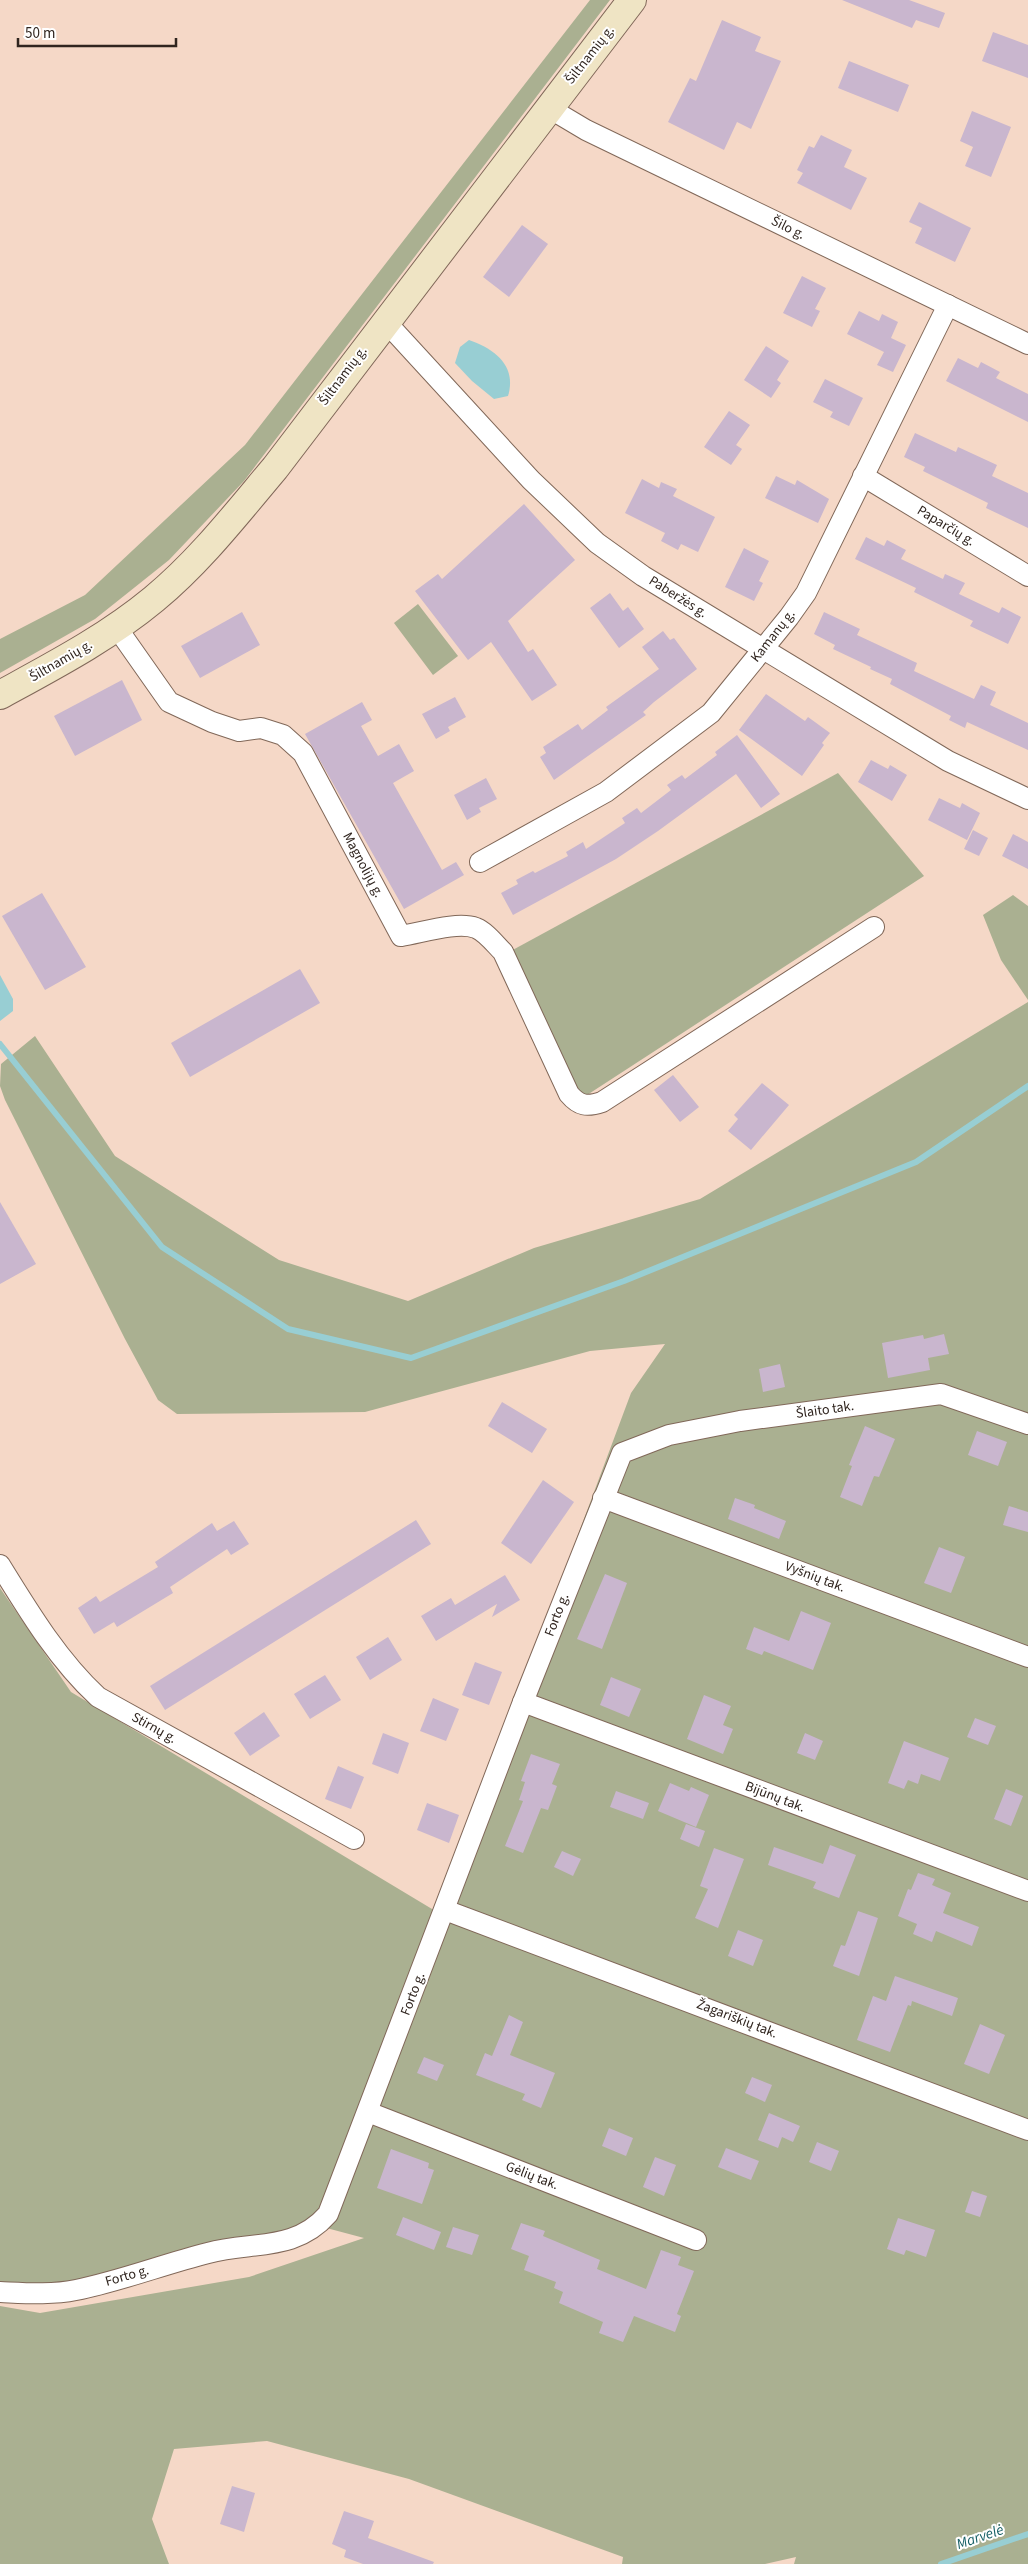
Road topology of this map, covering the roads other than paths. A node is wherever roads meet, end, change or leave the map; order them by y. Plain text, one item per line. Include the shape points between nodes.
1 (632, 0) edge
2 (549, 108) junction
3 (948, 305) junction
4 (385, 321) junction
5 (1028, 344) edge
6 (864, 476) junction
7 (1028, 576) edge
8 (117, 628) junction
9 (763, 649) junction
10 (0, 695) edge
11 (1028, 800) edge
12 (480, 862) dead end
13 (874, 927) dead end
14 (1028, 1424) edge
15 (622, 1454) joint
16 (603, 1498) junction
17 (0, 1565) edge
18 (1028, 1657) edge
19 (523, 1702) junction
20 (354, 1839) dead end
21 (1028, 1891) edge
22 (446, 1910) junction
23 (368, 2112) junction
24 (1028, 2130) edge
25 (696, 2240) dead end
26 (0, 2292) edge

1 - 2 main road, Šiltnamių g.
2 - 3 street, Šilo g. via 586,130
2 - 4 main road, Šiltnamių g.
3 - 5 street, Šilo g.
3 - 6 street, Kamanų g.
4 - 8 main road, Šiltnamių g. via 275,468 215,540 155,598
4 - 9 street, Paberžės g. via 531,480 597,544
6 - 7 street, Paparčių g.
6 - 9 street, Kamanų g. via 806,593
8 - 10 main road, Šiltnamių g.
8 - 13 street, Magnolijų g. via 169,702 239,731 261,728 283,735 303,753 401,936 463,925 477,928 489,938 502,952 569,1094 580,1104 590,1106 602,1102
9 - 11 street, Paberžės g. via 948,761
9 - 12 street, Kamanų g. via 711,712 606,792
14 - 15 street, Šlaito tak. via 941,1394 731,1423 669,1435
15 - 16 street, Forto g.
16 - 18 street, Vyšnių tak.
16 - 19 street, Forto g.
17 - 20 street, Stirnų g. via 39,1627 98,1697
19 - 21 street, Bijūnų tak.
19 - 22 street, Forto g.
22 - 23 street, Forto g.
22 - 24 street, Žagariškių tak.
23 - 25 street, Gėlių tak.
23 - 26 street, Forto g. via 328,2214 308,2233 294,2239 211,2252 75,2290 41,2294

